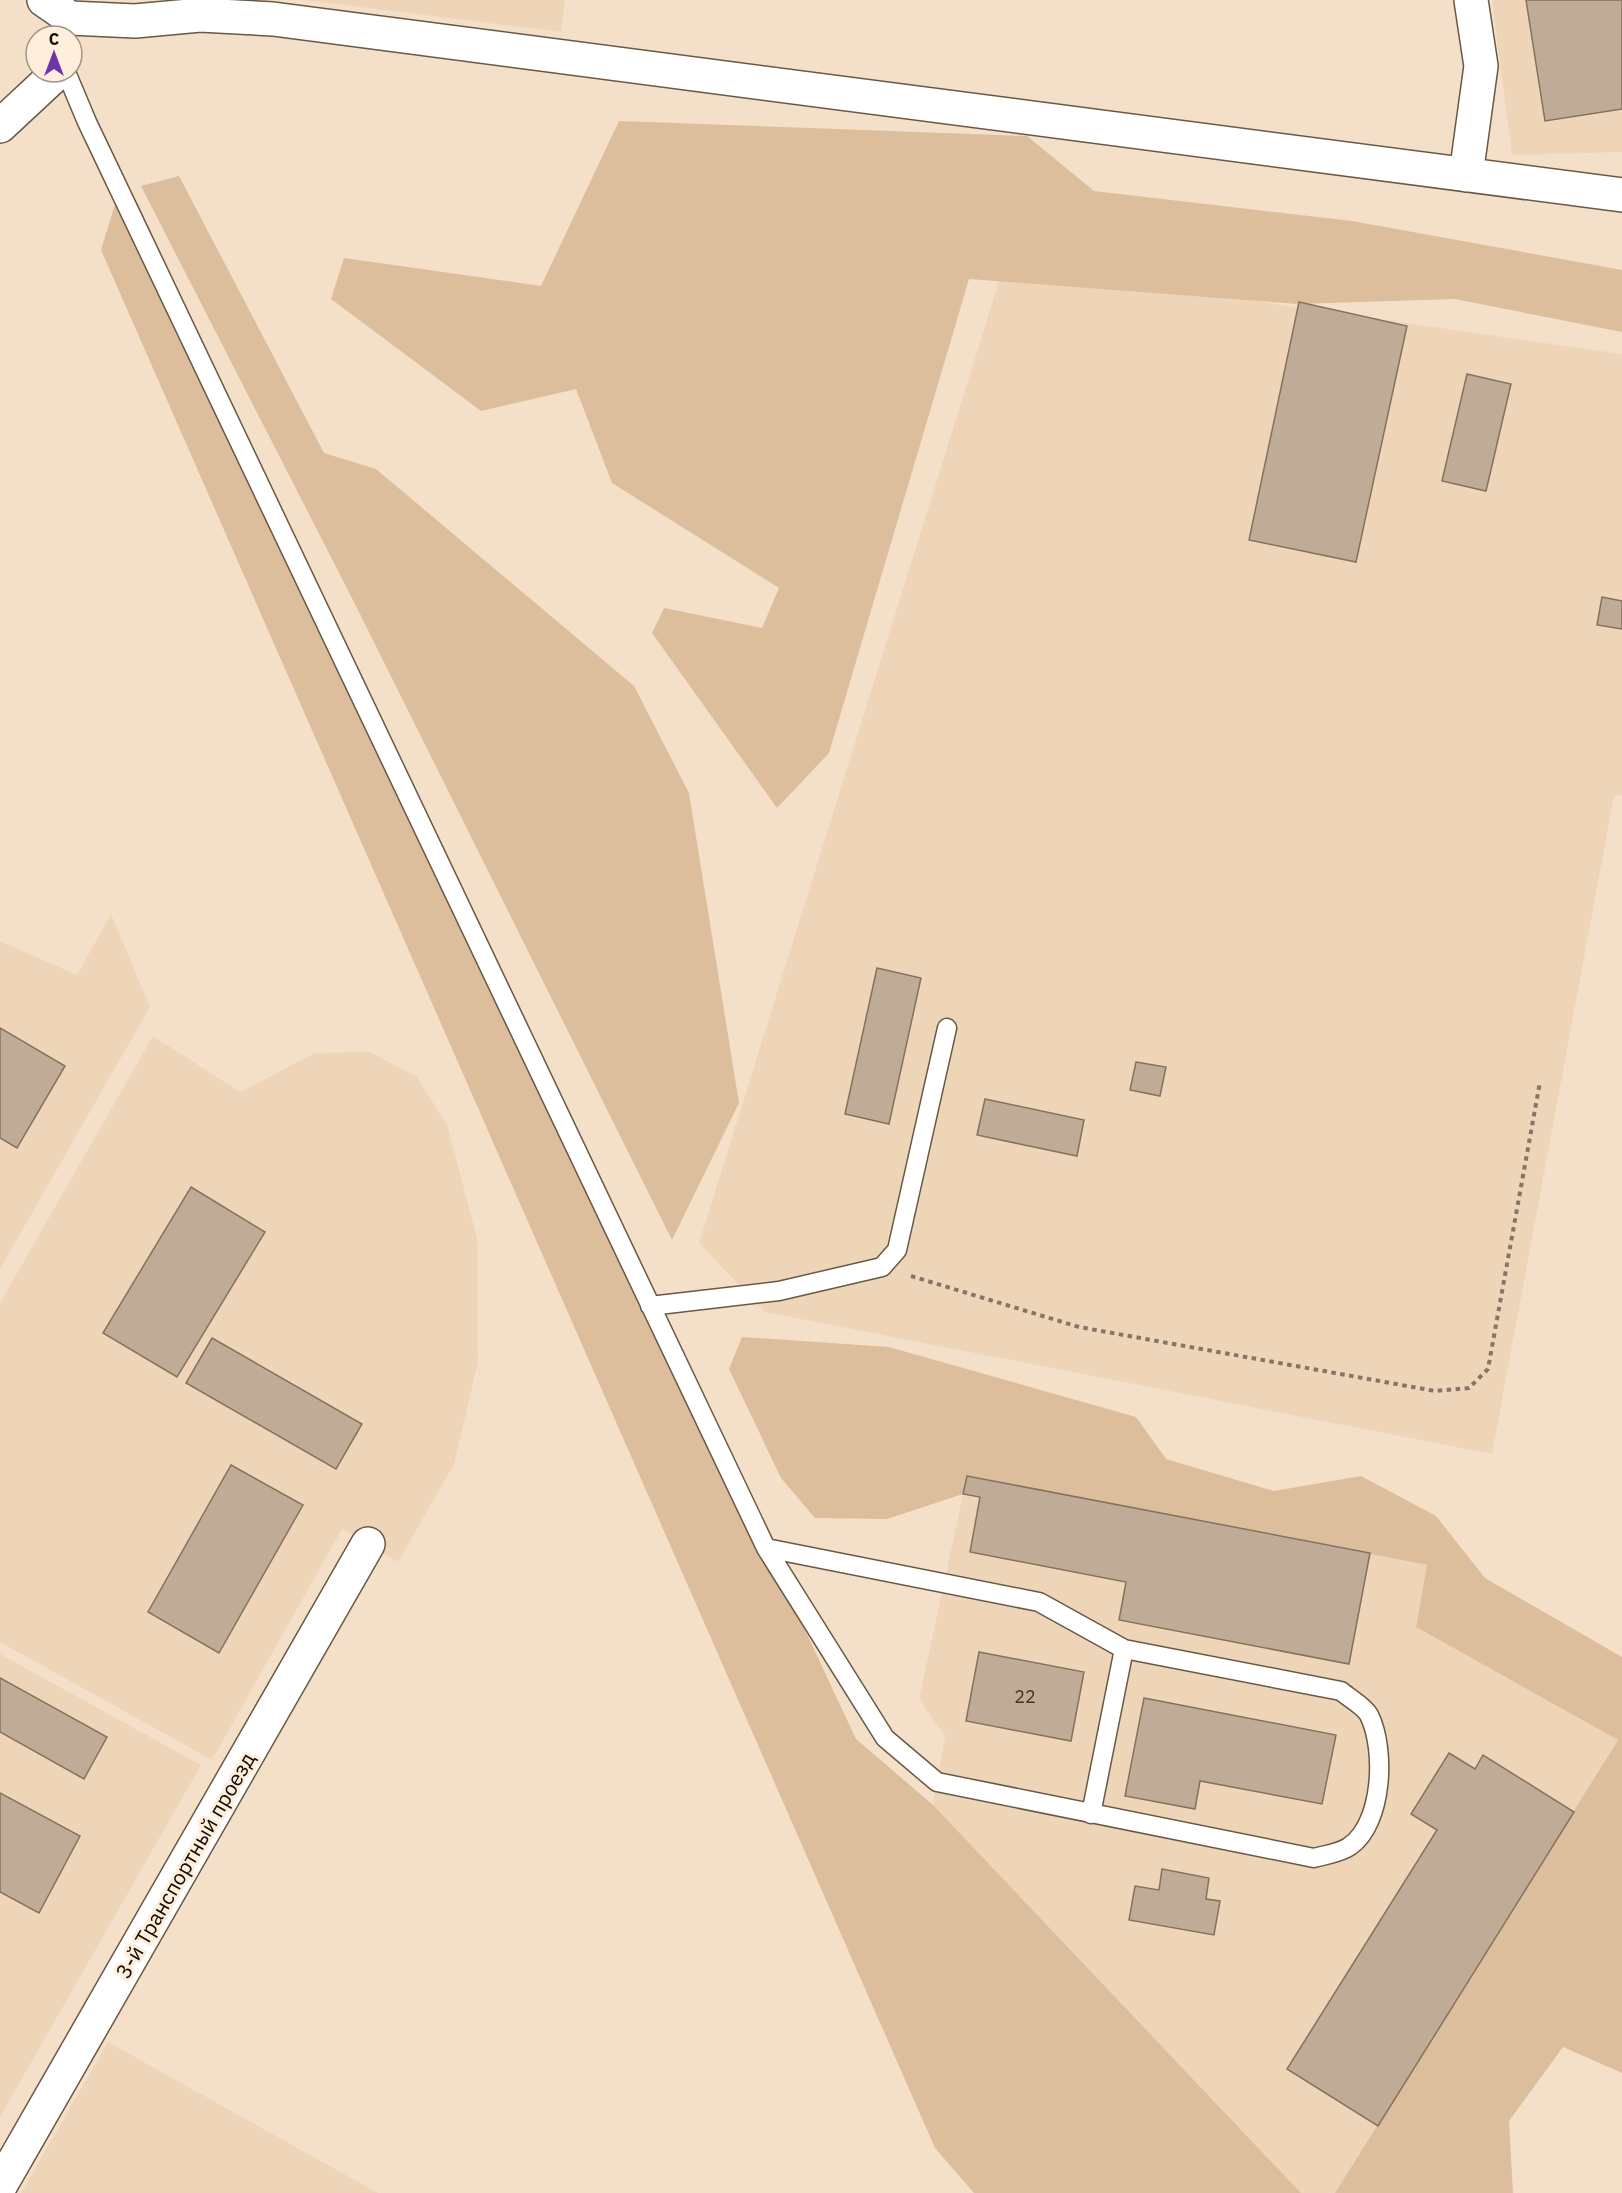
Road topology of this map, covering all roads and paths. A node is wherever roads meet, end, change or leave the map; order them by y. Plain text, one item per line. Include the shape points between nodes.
1 (1471, 0) edge
2 (61, 18) edge
3 (45, 84) edge
4 (71, 84) edge
5 (0, 126) edge
6 (1466, 175) junction
7 (1622, 195) edge
8 (947, 1028) dead end
9 (1540, 1082) dead end
10 (882, 1268) junction
11 (650, 1306) junction
12 (368, 1544) dead end
13 (766, 1548) junction
14 (1124, 1649) junction
15 (1091, 1814) junction
16 (0, 2186) edge

1 - 6 street via 1481,66
2 - 6 street via 135,21 200,15 273,19
3 - 5 street
4 - 11 lane
6 - 7 street
8 - 10 lane via 897,1250
9 - 10 path via 1488,1369 1469,1388 1435,1391 1079,1327
10 - 11 lane via 779,1291
11 - 13 lane
12 - 16 street, 3-й Транспортный проезд
13 - 14 lane via 1039,1602
13 - 15 lane via 885,1738 937,1782
14 - 15 lane
14 - 15 lane via 1341,1691 1368,1713 1378,1744 1379,1778 1372,1818 1350,1846 1314,1858

